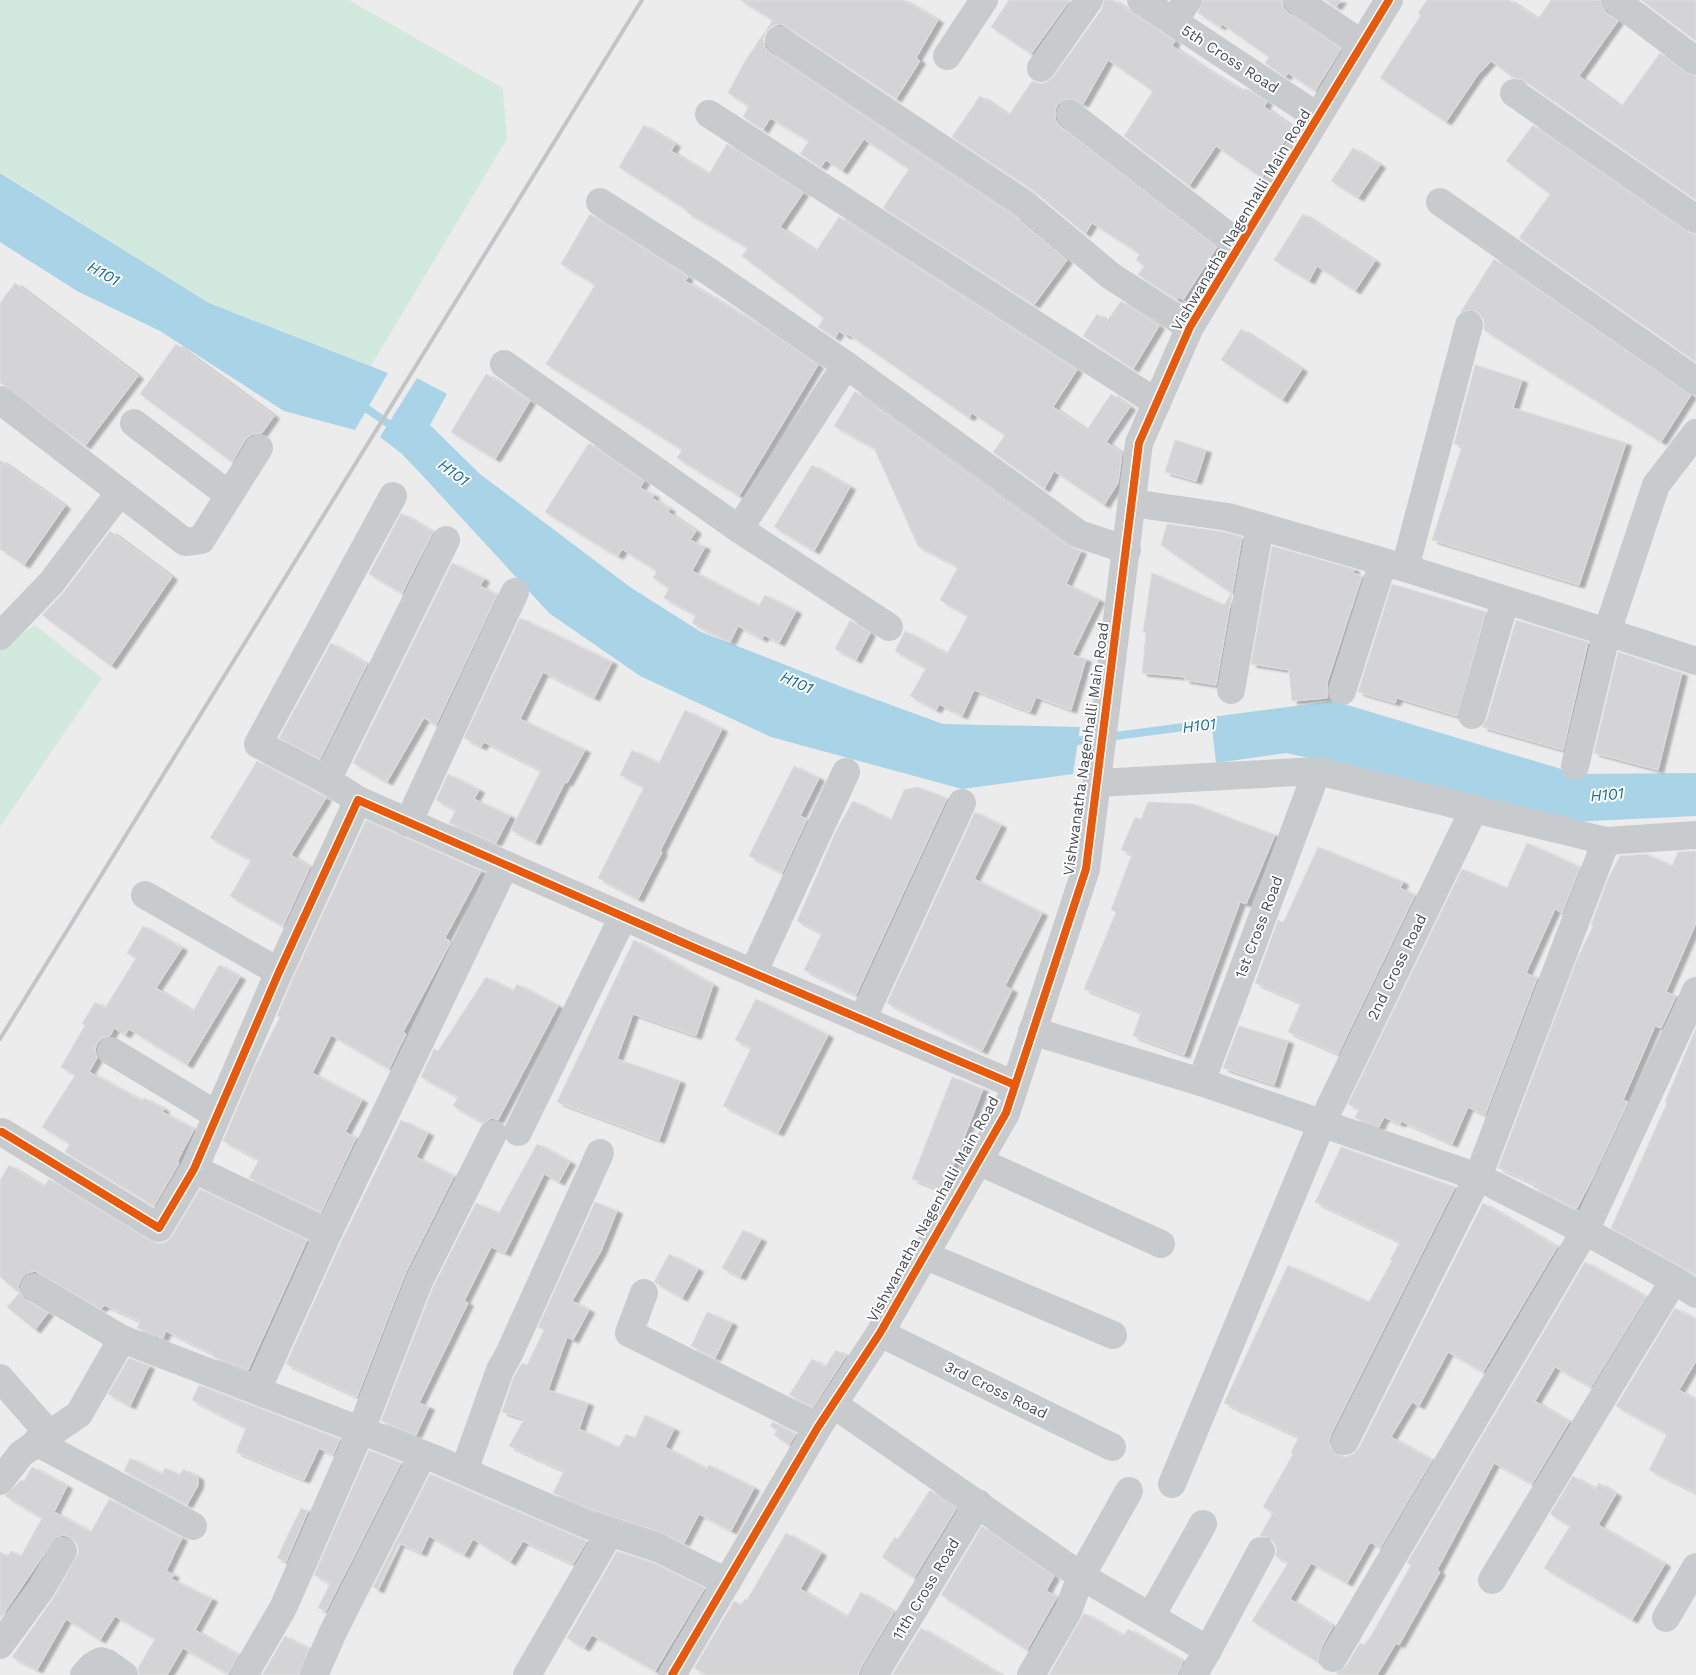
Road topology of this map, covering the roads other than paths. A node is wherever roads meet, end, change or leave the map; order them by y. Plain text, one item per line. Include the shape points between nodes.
1 (984, 0) edge
2 (1089, 0) edge
3 (1141, 0) edge
4 (1296, 0) edge
5 (1389, 0) edge
6 (1615, 0) edge
7 (1180, 11) edge
8 (779, 40) dead end
9 (1362, 44) junction
10 (946, 56) dead end
11 (1696, 61) edge
12 (1040, 68) dead end
13 (1514, 93) dead end
14 (709, 114) dead end
15 (1070, 114) dead end
16 (1318, 117) junction
17 (600, 202) dead end
18 (1440, 202) dead end
19 (1696, 219) edge
20 (1240, 245) junction
21 (1469, 325) dead end
22 (1190, 326) junction
23 (504, 364) dead end
24 (846, 365) junction
25 (1696, 381) edge
26 (0, 400) edge
27 (1157, 403) junction
28 (134, 423) dead end
29 (1696, 433) edge
30 (259, 448) dead end
31 (120, 492) junction
32 (230, 495) junction
33 (393, 496) dead end
34 (1132, 502) junction
35 (1260, 526) junction
36 (739, 529) junction
37 (446, 540) dead end
38 (1127, 550) junction
39 (1394, 565) junction
40 (515, 592) dead end
41 (1505, 601) junction
42 (889, 627) dead end
43 (1607, 632) junction
44 (0, 636) edge
45 (1696, 661) edge
46 (1231, 690) dead end
47 (1342, 691) dead end
48 (1472, 715) dead end
49 (1575, 766) dead end
50 (846, 772) dead end
51 (1317, 772) junction
52 (327, 780) junction
53 (1098, 783) junction
54 (358, 800) junction
55 (962, 803) dead end
56 (1473, 811) junction
57 (408, 823) junction
58 (1696, 835) edge
59 (1606, 841) junction
60 (505, 865) junction
61 (145, 894) dead end
62 (623, 916) junction
63 (279, 972) junction
64 (753, 973) junction
65 (1696, 991) edge
66 (862, 1020) junction
67 (1032, 1031) junction
68 (111, 1051) dead end
69 (1201, 1082) junction
70 (1015, 1085) junction
71 (217, 1115) junction
72 (1322, 1123) junction
73 (2, 1132) dead end
74 (600, 1153) dead end
75 (978, 1161) junction
76 (194, 1170) junction
77 (1478, 1177) junction
78 (1585, 1231) junction
79 (328, 1233) junction
80 (1161, 1244) dead end
81 (924, 1255) junction
82 (34, 1287) dead end
83 (1685, 1287) edge
84 (644, 1293) dead end
85 (880, 1332) junction
86 (1113, 1336) dead end
87 (122, 1339) junction
88 (0, 1378) edge
89 (258, 1390) junction
90 (832, 1404) junction
91 (818, 1427) junction
92 (361, 1430) junction
93 (43, 1439) junction
94 (1345, 1441) dead end
95 (1112, 1447) dead end
96 (423, 1454) junction
97 (464, 1472) junction
98 (0, 1481) edge
99 (1172, 1484) dead end
100 (1130, 1491) dead end
101 (978, 1503) junction
102 (1203, 1524) dead end
103 (193, 1526) dead end
104 (610, 1532) junction
105 (63, 1551) dead end
106 (1261, 1551) dead end
107 (1696, 1566) edge
108 (1081, 1576) junction
109 (1492, 1580) dead end
110 (727, 1582) junction
111 (1151, 1616) junction
112 (1666, 1618) dead end
113 (0, 1645) edge
114 (1208, 1650) junction
115 (1333, 1658) dead end
116 (84, 1675) edge
117 (124, 1675) edge
118 (244, 1675) edge
119 (314, 1675) edge
120 (527, 1675) edge
121 (672, 1675) edge
122 (874, 1675) edge
123 (1031, 1675) edge
124 (1193, 1675) edge

1 - 10 street
2 - 12 street
3 - 7 street, 5th Cross Road
4 - 9 street
5 - 9 street, Vishwanatha Nagenhalli Main Road
6 - 11 street
7 - 16 street, 5th Cross Road
8 - 22 street via 1026,206 1111,276
9 - 16 street, Vishwanatha Nagenhalli Main Road
13 - 19 street
14 - 27 street
15 - 20 street
16 - 20 street, Vishwanatha Nagenhalli Main Road
17 - 24 street
18 - 25 street
20 - 22 street, Vishwanatha Nagenhalli Main Road
21 - 39 street
22 - 27 street, Vishwanatha Nagenhalli Main Road
23 - 36 street
24 - 36 street
24 - 38 street via 1079,534
26 - 31 street
27 - 34 street, Vishwanatha Nagenhalli Main Road via 1139,443
28 - 32 street
29 - 43 street via 1656,485
30 - 32 street
31 - 32 street via 185,542 201,540
31 - 44 street via 51,583
33 - 52 street via 258,744
34 - 35 street via 1228,517
34 - 38 street, Vishwanatha Nagenhalli Main Road
35 - 39 street
35 - 46 street
36 - 42 street
37 - 52 street
38 - 53 street, Vishwanatha Nagenhalli Main Road
39 - 41 street
39 - 47 street
40 - 57 street
41 - 43 street
41 - 48 street
43 - 45 street
43 - 49 street
50 - 64 street
51 - 53 street
51 - 56 street
51 - 69 street, 1st Cross Road
52 - 54 street
53 - 67 street, Vishwanatha Nagenhalli Main Road via 1086,869
54 - 57 street
54 - 63 street
55 - 66 street
56 - 59 street
56 - 72 street, 2nd Cross Road
57 - 60 street
58 - 59 street
59 - 77 street
60 - 62 street
60 - 79 street
61 - 63 street
62 - 64 street
62 - 92 street via 506,1133 419,1281
63 - 71 street
64 - 66 street
65 - 78 street
66 - 70 street
67 - 69 street
67 - 70 street, Vishwanatha Nagenhalli Main Road
68 - 71 street
69 - 72 street
70 - 75 street, Vishwanatha Nagenhalli Main Road via 1006,1113
71 - 76 street
72 - 77 street
72 - 99 street, 2nd Cross Road
73 - 76 street via 159,1228
74 - 97 street via 500,1370
75 - 80 street
75 - 81 street, Vishwanatha Nagenhalli Main Road
76 - 79 street
77 - 78 street
77 - 94 street
78 - 83 street
78 - 115 street
79 - 89 street
81 - 85 street, Vishwanatha Nagenhalli Main Road
81 - 86 street
82 - 87 street
83 - 109 street
84 - 91 street via 629,1333
85 - 90 street, Vishwanatha Nagenhalli Main Road
85 - 95 street, 3rd Cross Road
87 - 89 street
87 - 93 street via 79,1414
88 - 93 street
89 - 92 street
90 - 91 street, Vishwanatha Nagenhalli Main Road
90 - 101 street
91 - 110 street, Vishwanatha Nagenhalli Main Road
92 - 96 street
92 - 118 street via 283,1608
93 - 98 street via 21,1454
93 - 103 street
96 - 97 street
96 - 119 street
97 - 104 street
100 - 108 street
101 - 108 street
101 - 122 street, 11th Cross Road
102 - 111 street
104 - 110 street via 660,1549
104 - 120 street
105 - 113 street
106 - 114 street
107 - 112 street
108 - 111 street
108 - 123 street via 1068,1611
110 - 121 street, Vishwanatha Nagenhalli Main Road
111 - 114 street
114 - 124 street
116 - 117 street via 101,1661

